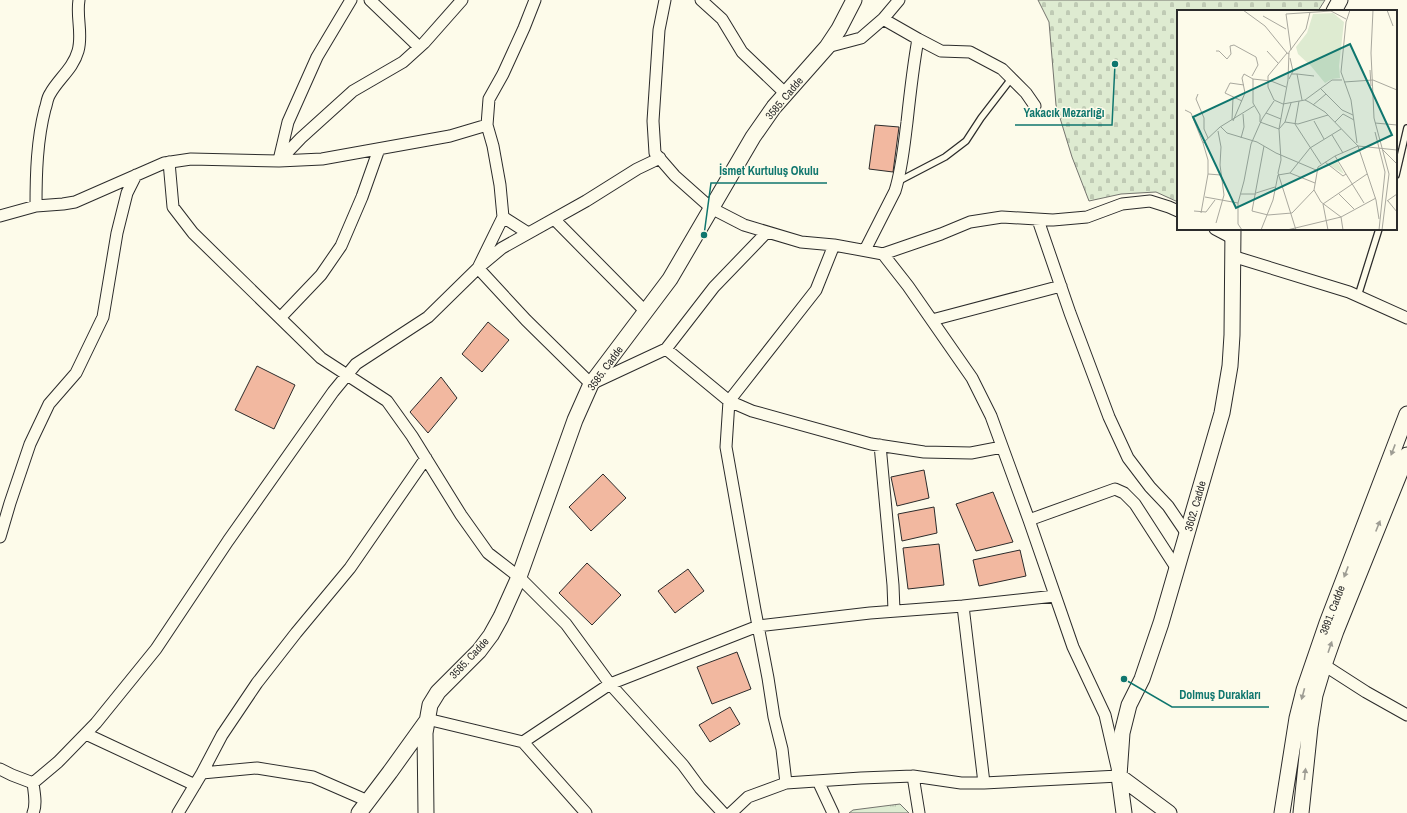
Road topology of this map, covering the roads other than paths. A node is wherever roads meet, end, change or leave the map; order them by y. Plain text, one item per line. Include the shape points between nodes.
1 (79, 0) edge
2 (351, 0) edge
3 (370, 0) edge
4 (462, 0) edge
5 (535, 0) edge
6 (665, 0) edge
7 (701, 0) edge
8 (854, 0) edge
9 (900, 0) edge
10 (1340, 0) edge
11 (1335, 10) edge
12 (883, 19) junction
13 (918, 39) junction
14 (420, 47) junction
15 (827, 47) junction
16 (1011, 78) junction
17 (786, 94) junction
18 (1035, 106) dead end
19 (487, 125) junction
20 (1407, 128) edge
21 (379, 149) junction
22 (660, 158) junction
23 (279, 160) junction
24 (169, 162) junction
25 (1397, 171) edge
26 (136, 175) junction
27 (898, 181) junction
28 (36, 206) junction
29 (711, 208) junction
30 (1177, 211) edge
31 (0, 216) edge
32 (503, 217) junction
33 (554, 219) junction
34 (1038, 220) junction
35 (1218, 230) edge
36 (1379, 230) edge
37 (767, 232) junction
38 (528, 233) junction
39 (1233, 234) edge
40 (834, 245) junction
41 (865, 250) junction
42 (883, 254) junction
43 (1232, 256) junction
44 (478, 268) junction
45 (1061, 286) junction
46 (1358, 296) junction
47 (646, 312) junction
48 (280, 318) junction
49 (1407, 318) edge
50 (932, 320) junction
51 (666, 349) junction
52 (347, 375) junction
53 (591, 384) junction
54 (729, 401) junction
55 (1407, 414) edge
56 (880, 445) junction
57 (1002, 447) junction
58 (1407, 455) edge
59 (426, 458) junction
60 (1029, 520) junction
61 (2, 524) edge
62 (1187, 534) junction
63 (0, 537) edge
64 (1177, 569) junction
65 (519, 576) junction
66 (1055, 596) junction
67 (963, 606) junction
68 (894, 611) junction
69 (758, 626) junction
70 (1324, 665) junction
71 (610, 684) junction
72 (1407, 715) edge
73 (428, 719) junction
74 (86, 734) junction
75 (523, 742) junction
76 (0, 769) edge
77 (202, 773) junction
78 (913, 776) junction
79 (1119, 776) junction
80 (818, 781) junction
81 (32, 783) junction
82 (786, 783) junction
83 (195, 784) junction
84 (984, 784) junction
85 (368, 801) junction
86 (33, 813) edge
87 (178, 813) edge
88 (359, 813) edge
89 (426, 813) edge
90 (586, 813) edge
91 (722, 813) edge
92 (731, 813) edge
93 (833, 813) edge
94 (919, 813) edge
95 (1124, 813) edge
96 (1169, 813) edge
97 (1282, 813) edge
98 (1301, 813) edge

1 - 28 street via 81,34 78,51 71,67 49,95 41,124 36,171
2 - 23 street via 317,57 288,122
3 - 14 street
4 - 14 street
5 - 19 street via 503,74 489,99
6 - 22 street via 659,30 653,121 655,153
7 - 17 street via 722,19 742,52
8 - 15 main road, 3585. Cadde
9 - 12 street
10 - 11 main road
12 - 13 street
12 - 15 street via 861,38
13 - 16 street via 941,51 970,52 1002,69
13 - 27 street
14 - 23 street via 403,62 353,91
15 - 17 main road, 3585. Cadde
16 - 18 street
16 - 27 lane via 966,142 945,158
17 - 29 main road, 3585. Cadde via 753,137
19 - 21 street via 450,136
19 - 32 street via 500,185
20 - 25 lane
21 - 23 street via 322,159
21 - 48 street via 341,246 321,275
22 - 29 street via 675,176
22 - 33 street
23 - 24 street via 191,159
24 - 26 street
24 - 48 street via 173,207 193,233
26 - 28 street via 75,202
26 - 61 street via 127,193 117,233 103,317 76,373 49,404 30,444
27 - 41 street
28 - 31 street
29 - 37 street via 744,225
29 - 47 main road, 3585. Cadde via 670,279
30 - 34 street via 1150,201 1122,204 1087,216
32 - 38 street
32 - 44 street
33 - 38 street
33 - 47 street
34 - 42 street via 1002,217 970,222
34 - 45 street
35 - 39 street
36 - 46 lane
37 - 40 street via 801,242
37 - 51 street via 714,287
38 - 44 street via 502,248
39 - 43 main road, 3602. Cadde
40 - 41 street
40 - 54 street via 816,290
41 - 42 street
42 - 50 street
43 - 46 street
43 - 62 main road, 3602. Cadde via 1232,336 1226,391
44 - 52 street via 428,317 356,364
44 - 53 street
45 - 50 street
45 - 62 street via 1109,417 1128,458 1168,506
46 - 49 street
47 - 53 main road, 3585. Cadde
48 - 52 street via 321,358
50 - 57 street via 972,378 991,416
51 - 53 street
51 - 54 street
52 - 59 street via 386,401
52 - 74 street via 232,535 156,650
53 - 65 main road, 3585. Cadde via 575,420
54 - 56 street via 752,411
54 - 69 street via 726,447
55 -> 97 main road, 3891. Cadde via 1304,690
56 - 57 street via 924,452 971,453
56 - 68 street
57 - 60 street
70 -> 58 main road, 3891. Cadde
59 - 65 street via 461,516 488,553
59 - 77 street via 350,568 257,683 222,735
60 - 64 street via 1115,489 1136,504
60 - 66 street
61 - 63 street
62 - 64 main road, 3602. Cadde
64 - 79 main road, 3602. Cadde via 1150,657 1129,704 1122,734
65 - 71 street via 566,624
65 - 73 main road, 3585. Cadde via 491,635 479,651 438,692 430,705
66 - 67 street
66 - 79 street via 1073,647 1105,715
67 - 68 street
67 - 84 street
68 - 69 street
69 - 71 street
69 - 82 street via 782,749
70 - 72 street
98 -> 70 main road, 3891. Cadde via 1310,727 1315,695
71 - 75 street
71 - 91 street
73 - 75 street
73 - 85 main road
73 - 89 main road, 3585. Cadde via 424,733
74 - 81 street
74 - 83 street
75 - 90 street
76 - 81 street
77 - 83 street
77 - 85 street via 257,768 313,777
78 - 80 street
78 - 84 street
78 - 94 street
79 - 84 street
79 - 95 main road, 3602. Cadde
79 - 96 main road
80 - 82 street
80 - 93 street
81 - 86 street via 35,796
82 - 92 street via 748,797
83 - 87 street
85 - 88 main road

